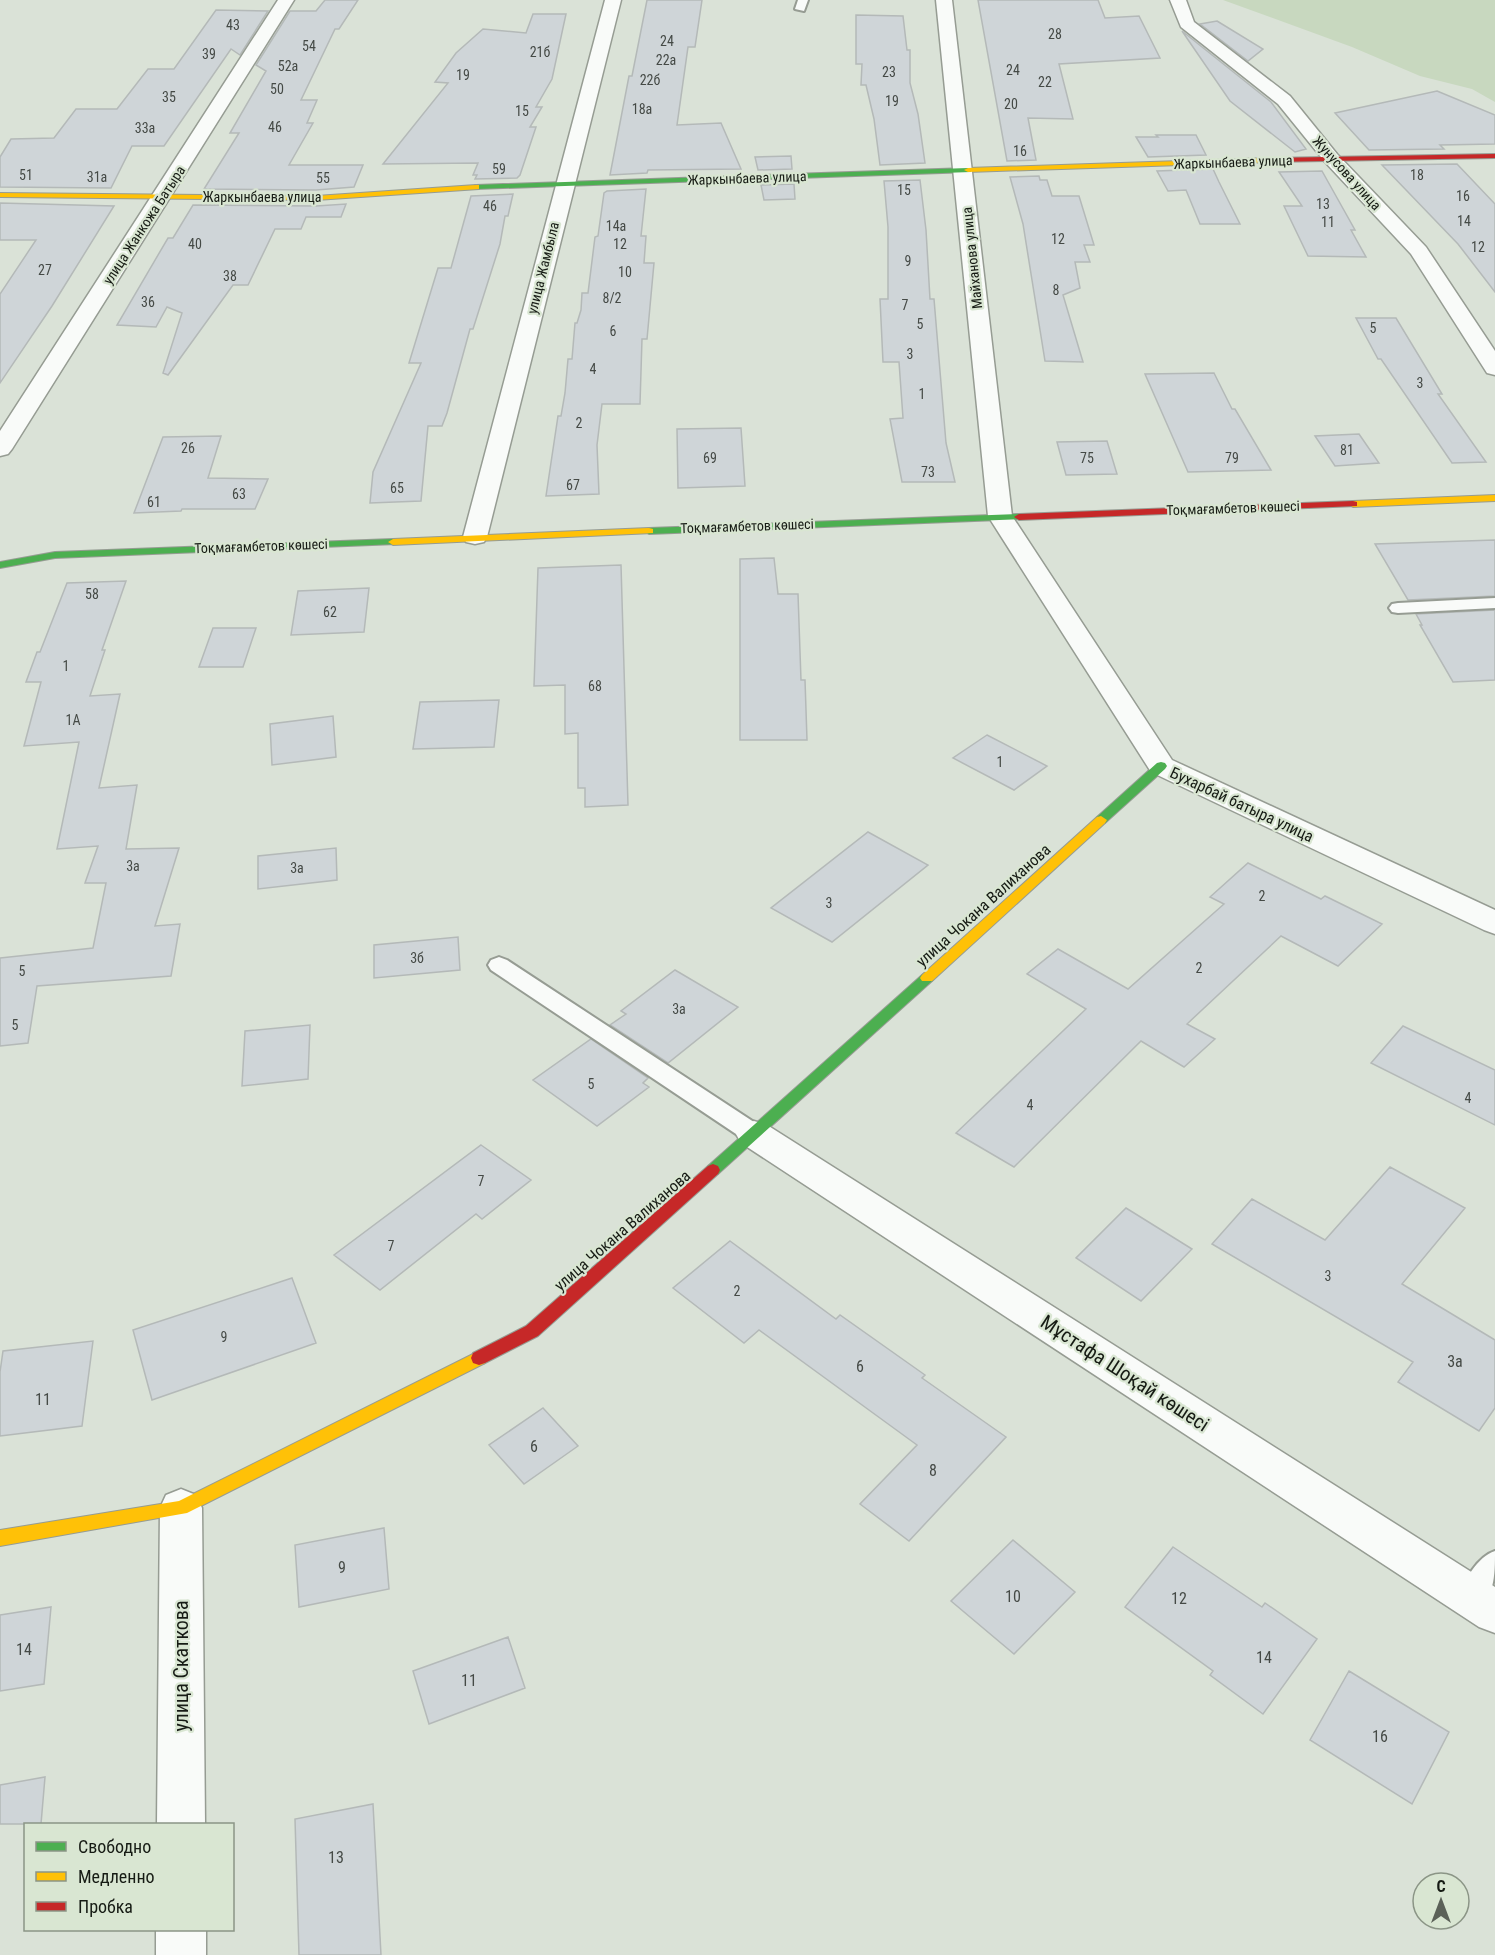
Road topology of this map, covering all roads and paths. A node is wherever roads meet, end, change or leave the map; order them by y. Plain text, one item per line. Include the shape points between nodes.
1 (286, 0) edge
2 (613, 0) edge
3 (944, 0) edge
4 (1178, 0) edge
5 (1495, 156) edge
6 (1331, 158) junction
7 (963, 171) junction
8 (565, 184) junction
9 (0, 195) edge
10 (162, 197) junction
11 (1495, 368) edge
12 (0, 449) edge
13 (1495, 498) edge
14 (1000, 516) junction
15 (475, 537) junction
16 (0, 565) edge
17 (1495, 603) edge
18 (1398, 608) dead end
19 (1161, 766) junction
20 (1495, 922) edge
21 (499, 965) dead end
22 (754, 1134) junction
23 (182, 1509) junction
24 (0, 1538) edge
25 (1495, 1564) edge
26 (1484, 1604) edge
27 (181, 1823) edge
28 (181, 1931) edge
29 (181, 1955) edge

1 - 10 street, улица Жанкожа Батыра
2 - 8 street, улица Жамбыла
3 - 7 street, Майханова улица
4 - 6 street, Жунусова улица via 1187,24 1284,100
5 - 6 street, Жаркынбаева улица
6 - 7 street, Жаркынбаева улица
6 - 11 street, Жунусова улица via 1419,251
7 - 8 street, Жаркынбаева улица
7 - 14 street, Майханова улица
8 - 10 street, Жаркынбаева улица via 316,198
8 - 15 street, улица Жамбыла
9 - 10 street, Жаркынбаева улица
10 - 12 street, улица Жанкожа Батыра
13 - 14 street, Тоқмағамбетов көшесі
14 - 15 street, Тоқмағамбетов көшесі
14 - 19 street, Бухарбай батыра улица
15 - 16 street, Тоқмағамбетов көшесі via 55,555
17 - 18 lane
19 - 20 street, Бухарбай батыра улица
19 - 22 street, улица Чокана Валиханова
21 - 22 lane
22 - 23 street, улица Чокана Валиханова via 532,1331
22 - 26 street, Мұстафа Шоқай көшесі
23 - 24 street, улица Чокана Валиханова
23 - 27 street, улица Скаткова
25 - 26 lane
28 - 29 street

